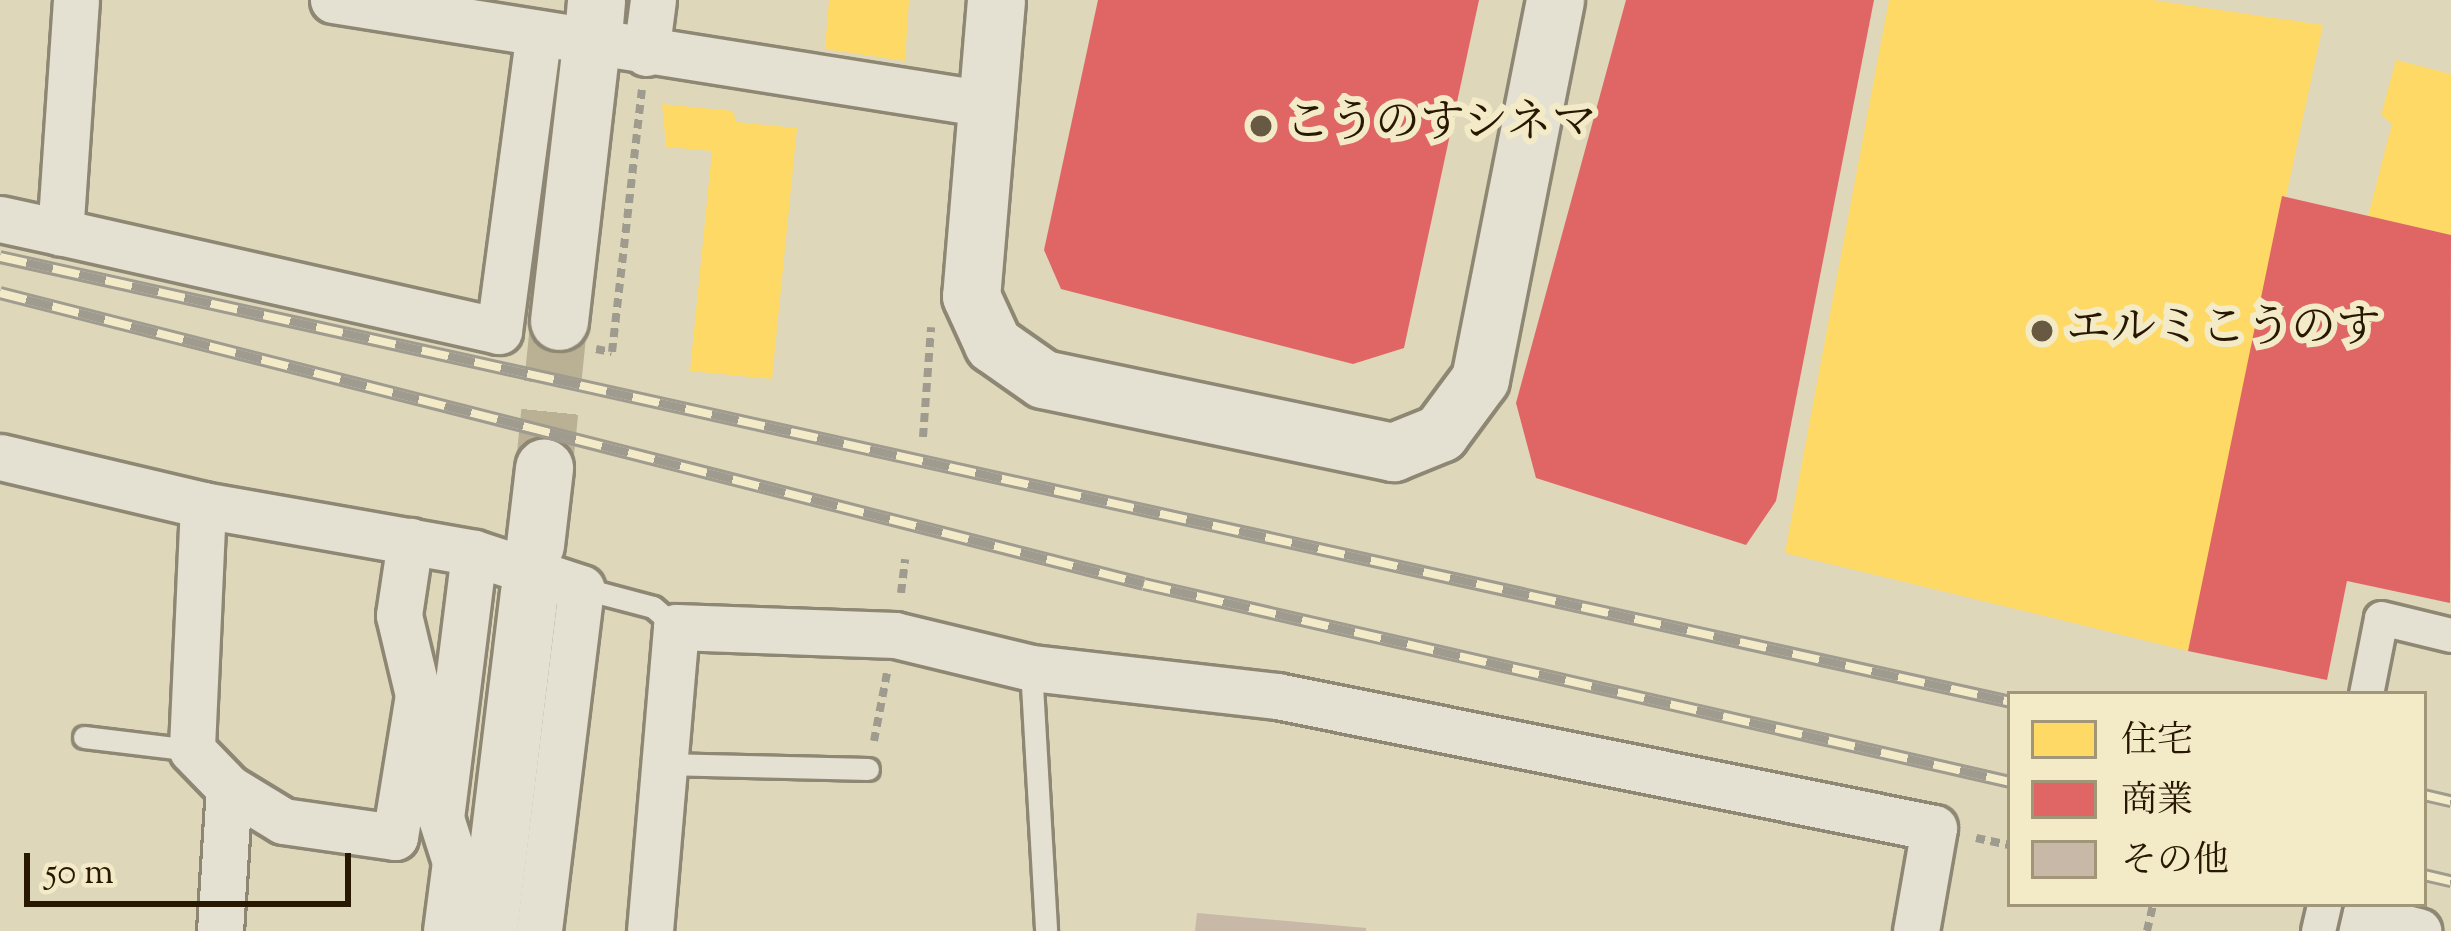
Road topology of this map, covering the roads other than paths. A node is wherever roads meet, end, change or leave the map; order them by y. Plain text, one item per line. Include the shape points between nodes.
1 (76, 0) edge
2 (333, 0) edge
3 (653, 0) edge
4 (997, 0) edge
5 (1555, 0) edge
6 (570, 27) edge
7 (646, 53) junction
8 (987, 104) junction
9 (0, 219) edge
10 (60, 232) junction
11 (559, 321) tunnel mouth
12 (0, 457) edge
13 (544, 469) tunnel mouth
14 (202, 505) junction
15 (410, 541) junction
16 (474, 553) junction
17 (548, 575) junction
18 (676, 627) junction
19 (2451, 635) edge
20 (1031, 668) junction
21 (2367, 691) edge
22 (84, 737) dead end
23 (192, 750) junction
24 (664, 764) junction
25 (868, 769) dead end
26 (229, 788) junction
27 (220, 931) edge
28 (446, 931) edge
29 (488, 931) edge
30 (538, 931) edge
31 (650, 931) edge
32 (1046, 931) edge
33 (1916, 931) edge
34 (2361, 931) edge
35 (2419, 931) edge

1 - 10 street
2 - 6 street
3 - 7 street
4 - 8 street
5 - 8 street via 1480,379 1440,433 1393,452 1043,379 1017,366 993,344 971,296
6 - 7 street
6 - 10 street via 499,331
6 - 11 street
7 - 8 street
9 - 10 street
12 - 14 street
13 - 17 street
14 - 15 street
14 - 23 street
15 - 16 street
15 - 26 street via 399,615 418,695 395,837 283,821
16 - 17 street
16 - 28 street via 441,818 454,862
17 - 18 lane via 653,607
17 - 29 street
17 - 30 street
18 - 20 street via 895,635
18 - 24 street
19 - 21 street via 2381,618
20 - 32 lane
20 - 33 street via 1277,696 1934,828
22 - 23 lane
23 - 26 street
24 - 25 lane
24 - 31 street
26 - 27 street
34 - 35 street via 2364,918

